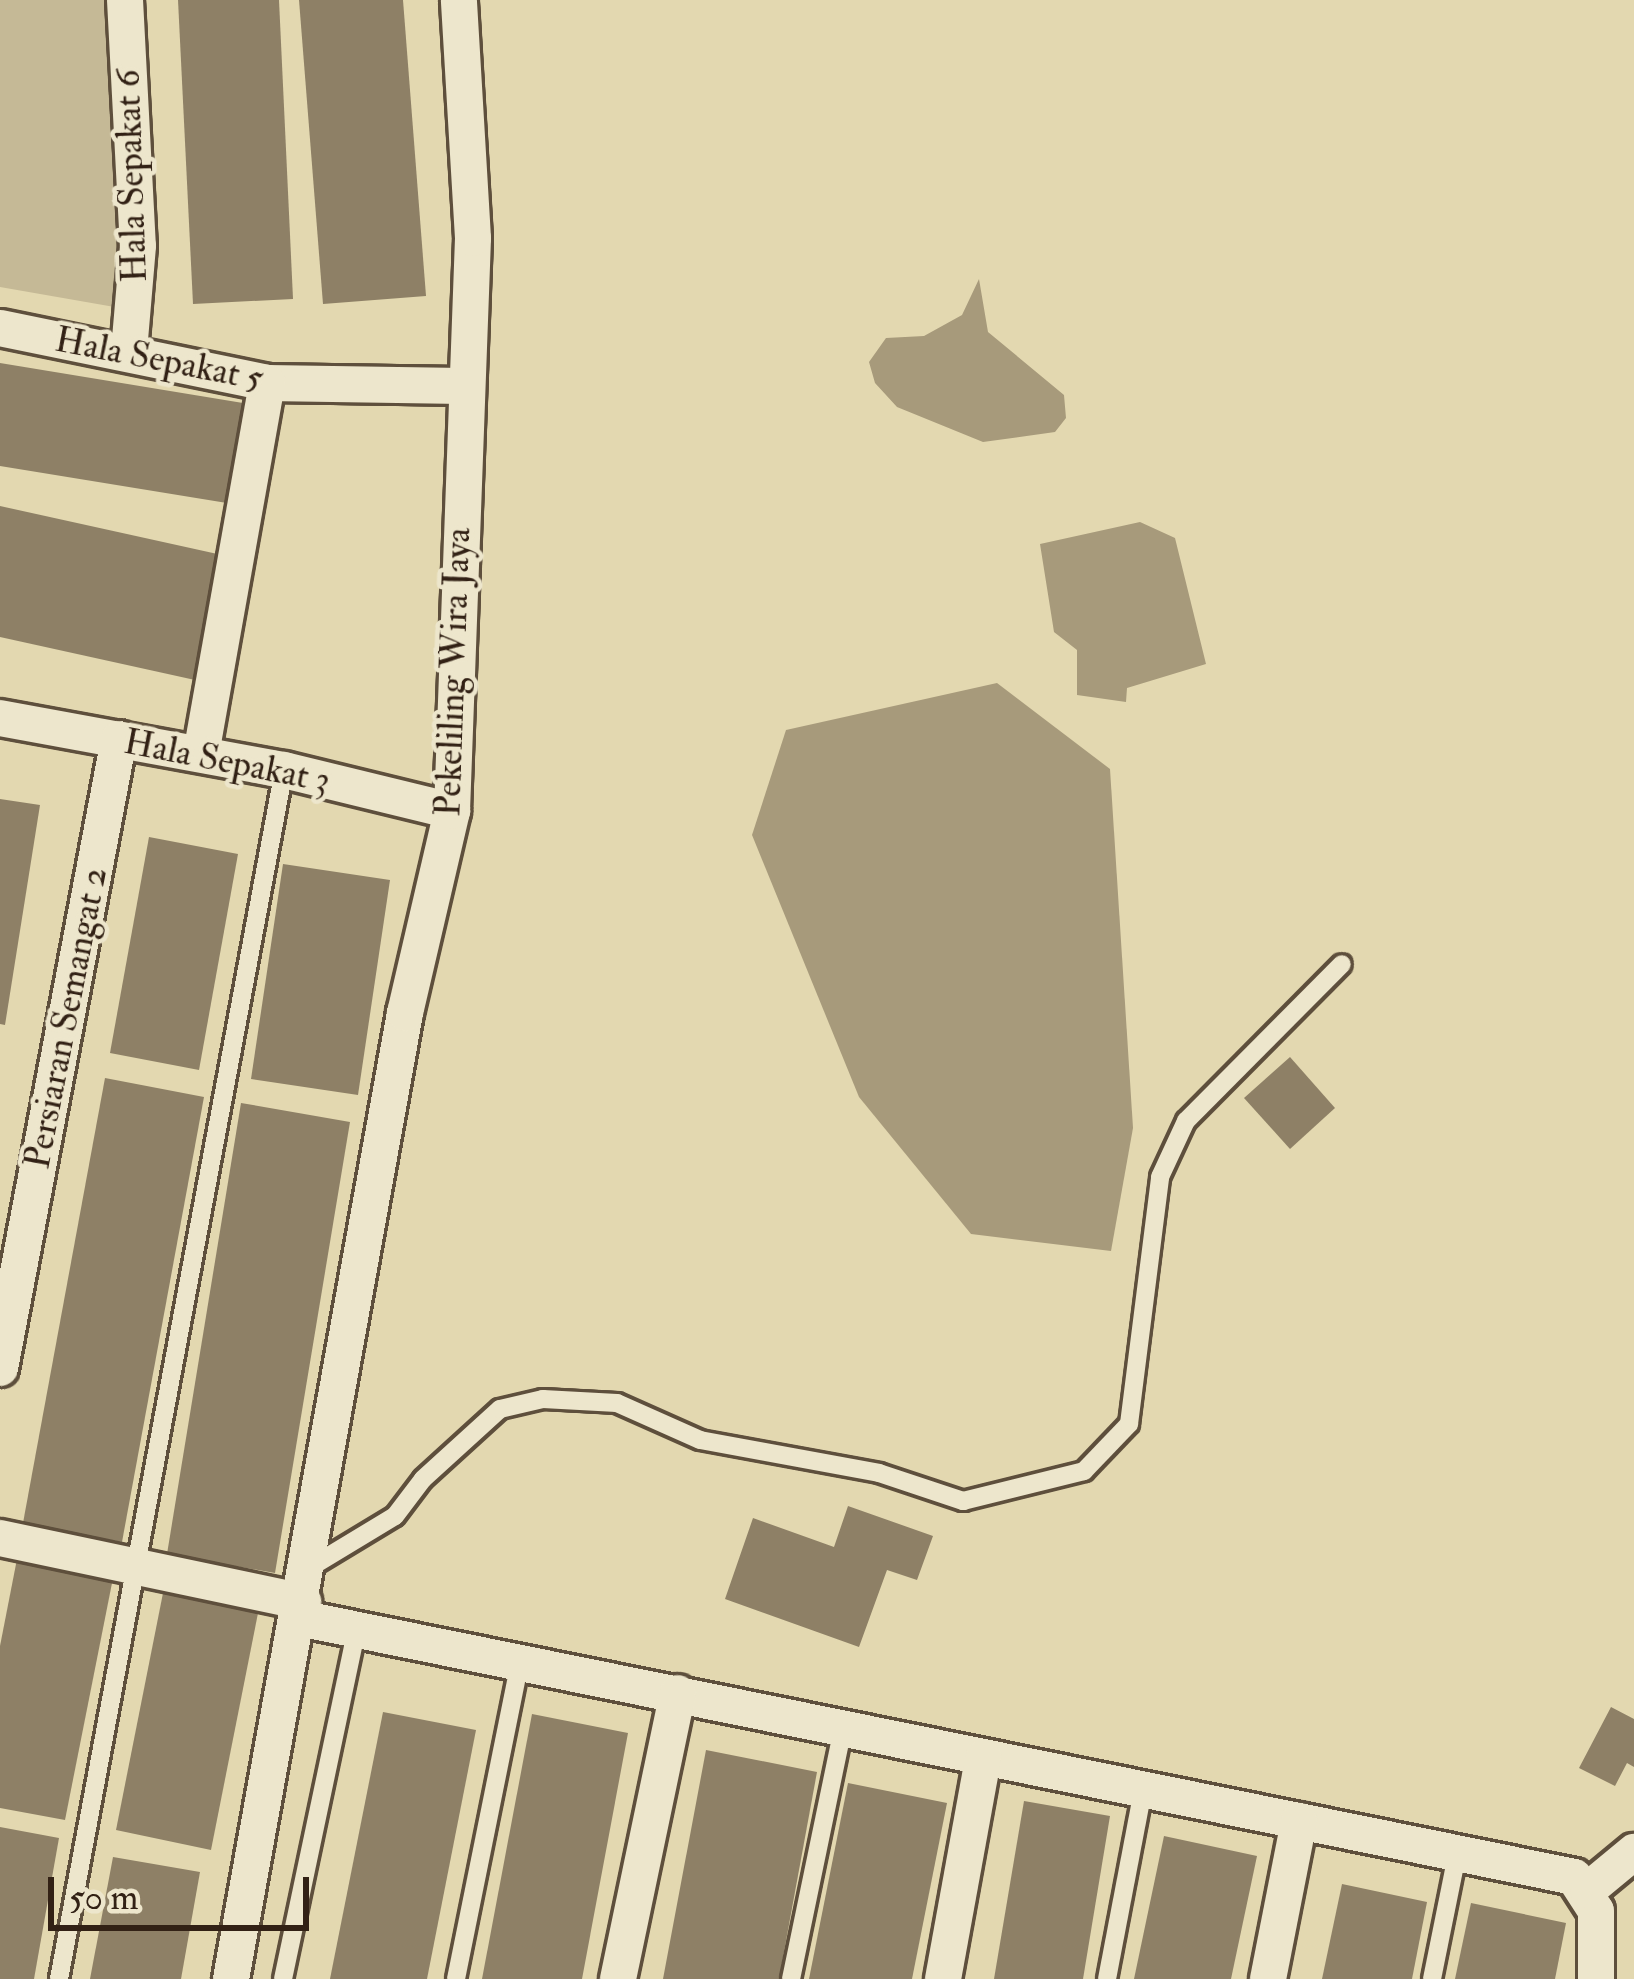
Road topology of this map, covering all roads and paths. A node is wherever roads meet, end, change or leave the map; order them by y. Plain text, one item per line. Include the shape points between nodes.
1 (125, 0) edge
2 (459, 0) edge
3 (0, 328) edge
4 (129, 352) junction
5 (267, 383) junction
6 (463, 386) junction
7 (0, 718) edge
8 (119, 739) junction
9 (201, 754) junction
10 (284, 770) junction
11 (452, 811) junction
12 (1342, 964) dead end
13 (0, 1368) edge
14 (0, 1538) edge
15 (137, 1566) junction
16 (304, 1596) junction
17 (357, 1628) junction
18 (520, 1661) junction
19 (678, 1693) junction
20 (843, 1729) junction
21 (983, 1758) junction
22 (1143, 1790) junction
23 (1299, 1821) junction
24 (1458, 1850) junction
25 (1634, 1852) edge
26 (1588, 1890) junction
27 (58, 1979) edge
28 (231, 1979) edge
29 (283, 1979) edge
30 (457, 1979) edge
31 (618, 1979) edge
32 (791, 1979) edge
33 (943, 1979) edge
34 (1107, 1979) edge
35 (1268, 1979) edge
36 (1432, 1979) edge
37 (1596, 1979) edge

1 - 4 street, Hala Sepakat 6 via 138,246
2 - 6 street, Pekeliling Wira Jaya via 473,238
3 - 4 street, Hala Sepakat 5
4 - 5 street, Hala Sepakat 5
5 - 6 street, Hala Sepakat 5
5 - 9 street
6 - 11 street, Pekeliling Wira Jaya
7 - 8 street, Hala Sepakat 3
8 - 9 street, Hala Sepakat 3
8 - 13 street, Persiaran Semangat 2
9 - 10 street, Hala Sepakat 3
10 - 11 street, Hala Sepakat 3
10 - 15 lane
11 - 16 street, Pekeliling Wira Jaya via 405,1013
12 - 16 lane via 1186,1121 1160,1177 1129,1424 1084,1471 963,1501 879,1473 700,1440 617,1403 543,1399 500,1409
14 - 15 street
15 - 16 street
15 - 27 lane
16 - 17 street
16 - 28 street, Pekeliling Wira Jaya
17 - 18 street
17 - 29 lane
18 - 19 street
18 - 30 lane
19 - 20 street
19 - 31 street
20 - 21 street
20 - 32 lane
21 - 22 street
21 - 33 street
22 - 23 street
22 - 34 lane
23 - 24 street
23 - 35 street
24 - 26 street via 1574,1876
24 - 36 lane
25 - 26 street
26 - 37 street via 1600,1938

